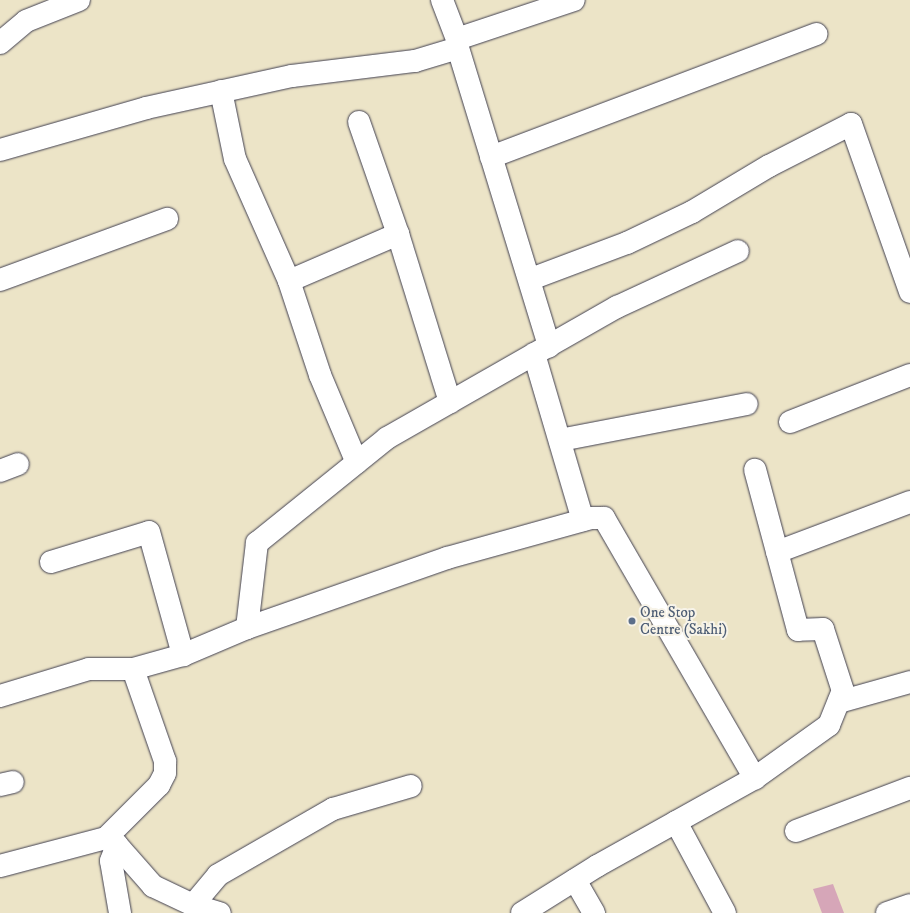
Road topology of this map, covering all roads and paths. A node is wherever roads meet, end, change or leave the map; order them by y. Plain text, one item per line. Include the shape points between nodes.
1 (79, 0) edge
2 (442, 0) edge
3 (574, 0) edge
4 (817, 34) dead end
5 (0, 44) edge
6 (458, 44) junction
7 (221, 91) junction
8 (359, 122) dead end
9 (0, 150) edge
10 (490, 157) junction
11 (167, 219) dead end
12 (398, 234) junction
13 (738, 250) dead end
14 (531, 279) junction
15 (0, 280) edge
16 (289, 281) junction
17 (910, 292) edge
18 (542, 350) junction
19 (910, 375) edge
20 (450, 402) junction
21 (747, 404) dead end
22 (790, 422) dead end
23 (560, 440) junction
24 (357, 463) junction
25 (755, 470) dead end
26 (910, 502) edge
27 (583, 520) junction
28 (777, 552) junction
29 (51, 562) dead end
30 (247, 628) junction
31 (183, 655) junction
32 (133, 669) junction
33 (910, 682) edge
34 (0, 696) edge
35 (838, 702) junction
36 (755, 778) junction
37 (411, 786) dead end
38 (910, 788) edge
39 (676, 822) junction
40 (796, 831) dead end
41 (112, 841) junction
42 (0, 866) edge
43 (575, 880) junction
44 (193, 905) junction
45 (910, 905) edge
46 (120, 913) edge
47 (220, 913) edge
48 (522, 913) edge
49 (594, 913) edge
50 (725, 913) edge
51 (887, 913) edge

1 - 5 street via 26,21
2 - 6 street
3 - 6 street
4 - 10 street
6 - 7 street via 415,61 292,76
6 - 10 street
7 - 9 street via 146,108
7 - 16 street via 235,159
8 - 12 street
10 - 14 street
11 - 15 street
12 - 16 street
12 - 20 street
13 - 18 street via 617,307
14 - 17 street via 626,242 692,212 769,166 851,124
14 - 18 street
16 - 24 street via 320,375
18 - 20 street
18 - 23 street
19 - 22 street
20 - 24 street via 387,438
21 - 23 street
23 - 27 street
24 - 30 street via 258,544
25 - 28 street
26 - 28 street
27 - 30 street via 447,558
27 - 36 street via 604,518
28 - 35 street via 798,630 823,629 843,691
29 - 31 street via 149,532
30 - 31 street
31 - 32 street
32 - 34 street via 89,669
32 - 41 street via 165,761 165,773
33 - 35 street
35 - 36 street via 829,725
36 - 39 street
37 - 44 street via 352,802 326,813 218,875
38 - 40 street
39 - 43 street
39 - 50 street
41 - 42 street
41 - 44 street via 153,886
41 - 46 street via 111,861
43 - 48 street
43 - 49 street
44 - 47 street
45 - 51 street

